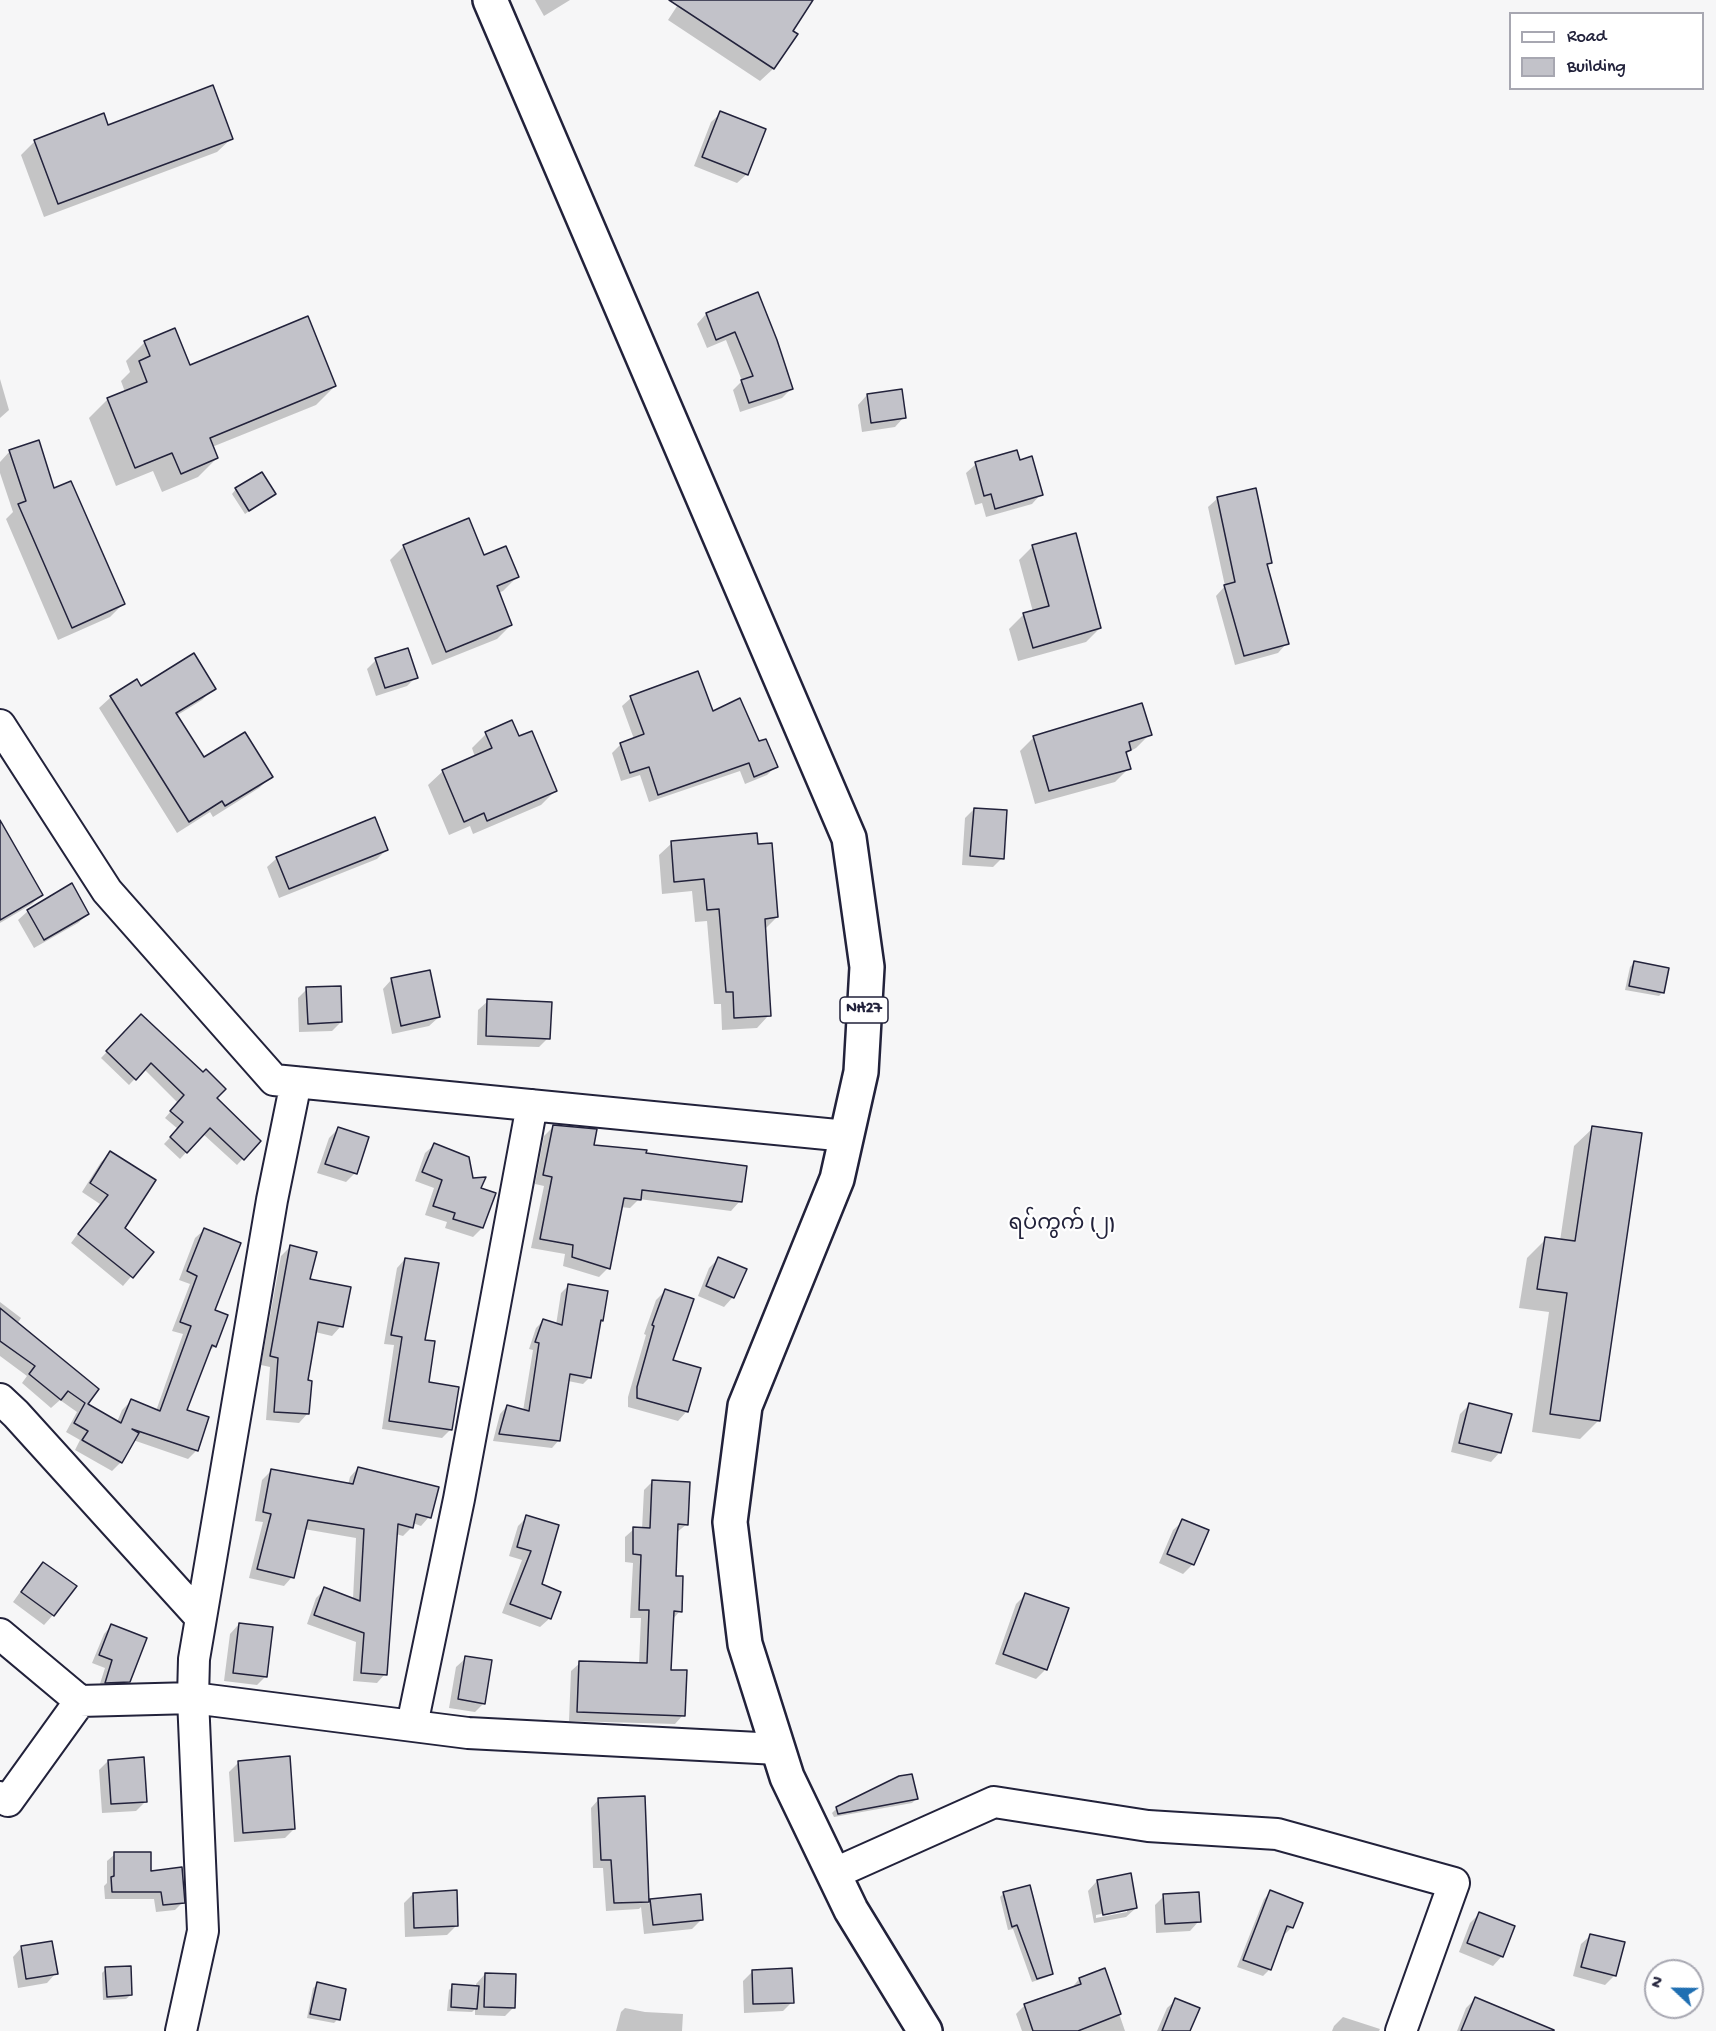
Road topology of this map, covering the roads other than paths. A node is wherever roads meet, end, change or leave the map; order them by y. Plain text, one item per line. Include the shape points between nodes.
1 (490, 0) edge
2 (0, 725) edge
3 (296, 1082) junction
4 (532, 1105) junction
5 (847, 1136) junction
6 (0, 1399) edge
7 (201, 1618) junction
8 (0, 1634) edge
9 (193, 1698) junction
10 (80, 1701) junction
11 (412, 1725) junction
12 (778, 1749) junction
13 (0, 1797) edge
14 (834, 1874) junction
15 (181, 2031) edge
16 (925, 2031) edge
17 (1401, 2031) edge

1 - 5 highway, NH27 via 849,838 867,967 861,1072
2 - 3 street via 107,891 274,1080
3 - 4 street
3 - 7 street via 272,1200
4 - 5 street
4 - 11 street via 459,1499
5 - 12 highway, NH27 via 837,1179 745,1406 730,1522 745,1644
6 - 7 street
7 - 9 street
8 - 10 street
9 - 10 street
9 - 11 street
9 - 15 street via 203,1931
10 - 13 street via 8,1801
11 - 12 street via 468,1733
12 - 14 highway, NH27 via 787,1777
14 - 16 highway, NH27 via 851,1910
14 - 17 street via 994,1802 1148,1826 1277,1834 1454,1883

